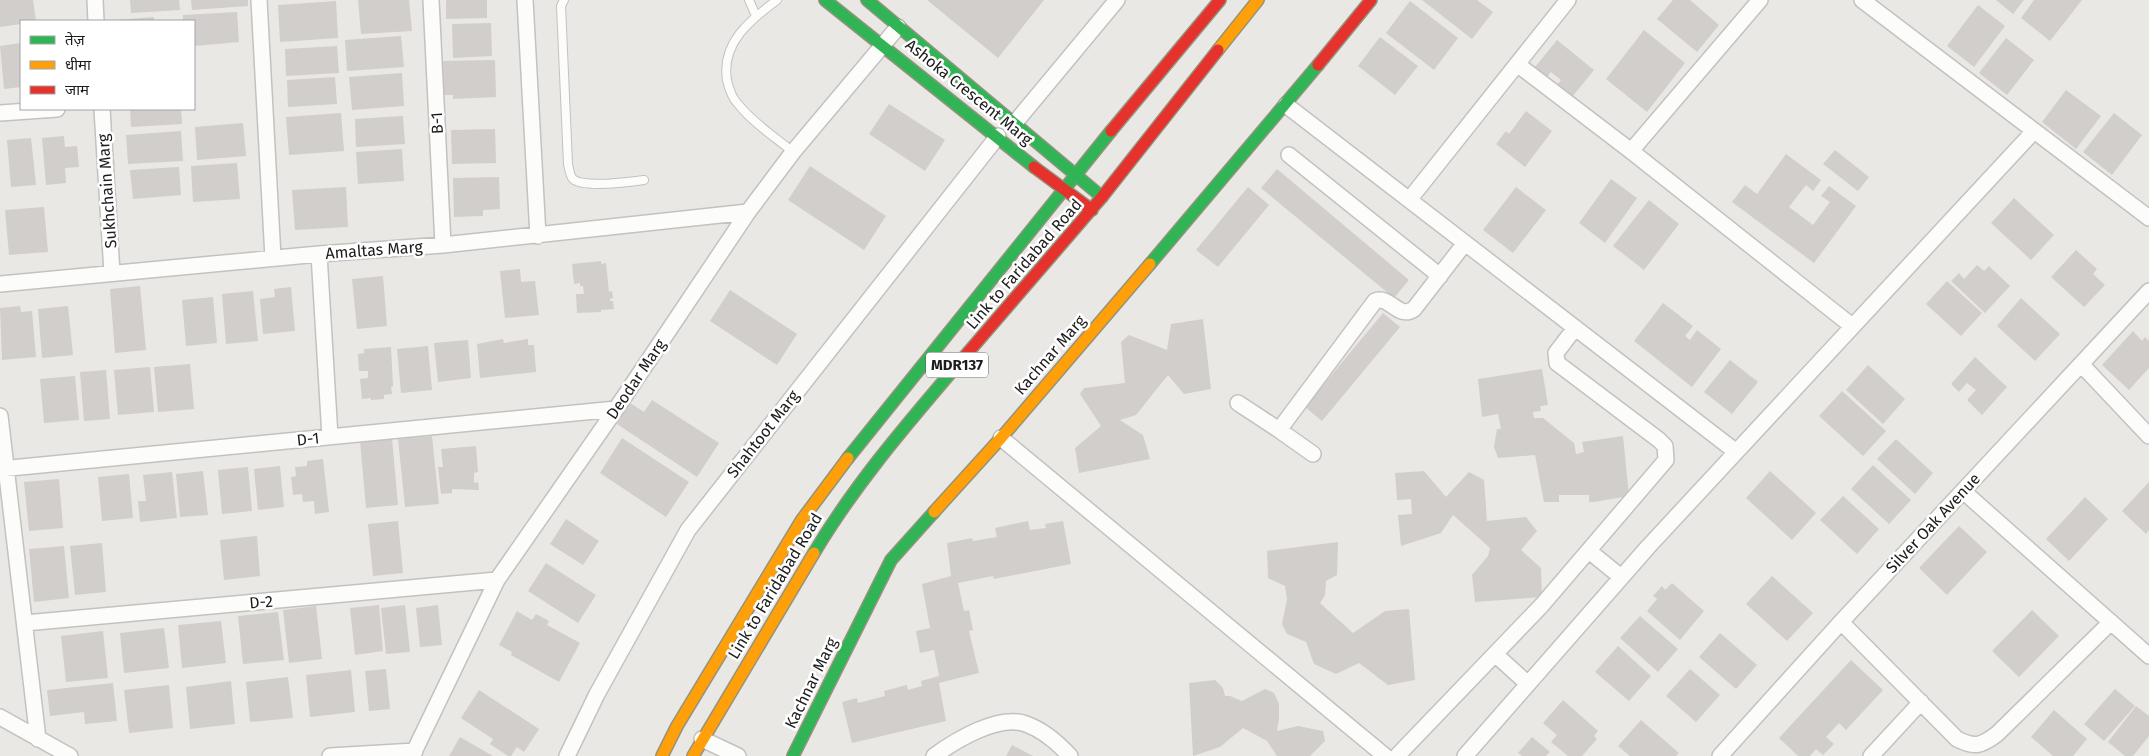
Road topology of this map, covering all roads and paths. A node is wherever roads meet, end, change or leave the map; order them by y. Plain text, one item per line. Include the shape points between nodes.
1 (95, 0) edge
2 (259, 0) edge
3 (431, 0) edge
4 (525, 0) edge
5 (564, 0) edge
6 (749, 0) edge
7 (777, 0) edge
8 (824, 0) edge
9 (867, 0) edge
10 (1116, 0) edge
11 (1220, 0) edge
12 (1258, 0) edge
13 (1371, 0) edge
14 (1568, 0) edge
15 (1760, 0) edge
16 (1862, 0) edge
17 (756, 16) junction
18 (96, 20) edge
19 (898, 27) junction
20 (882, 44) junction
21 (1517, 64) junction
22 (1286, 105) junction
23 (43, 110) edge
24 (102, 110) edge
25 (0, 113) edge
26 (1014, 124) junction
27 (2034, 131) junction
28 (998, 136) junction
29 (1631, 151) junction
30 (793, 152) junction
31 (1289, 155) dead end
32 (1074, 175) junction
33 (644, 180) dead end
34 (1062, 189) junction
35 (1102, 197) junction
36 (1409, 200) junction
37 (1092, 210) junction
38 (748, 212) junction
39 (2149, 218) edge
40 (538, 236) junction
41 (1465, 243) junction
42 (443, 246) junction
43 (319, 254) junction
44 (273, 258) junction
45 (112, 273) junction
46 (1440, 276) junction
47 (0, 284) edge
48 (2149, 291) edge
49 (1852, 326) junction
50 (1575, 328) junction
51 (2081, 364) junction
52 (1238, 403) dead end
53 (616, 409) junction
54 (0, 416) edge
55 (1279, 430) junction
56 (2149, 436) edge
57 (330, 437) junction
58 (1001, 438) junction
59 (1734, 451) junction
60 (1313, 454) dead end
61 (3, 469) edge
62 (1963, 491) junction
63 (1589, 551) junction
64 (1621, 577) junction
65 (497, 580) junction
66 (1841, 622) junction
67 (2111, 622) junction
68 (25, 624) junction
69 (1496, 655) junction
70 (2149, 656) edge
71 (1528, 684) junction
72 (1921, 702) junction
73 (0, 716) edge
74 (702, 739) junction
75 (38, 740) junction
76 (55, 753) edge
77 (414, 753) edge
78 (70, 756) edge
79 (330, 756) edge
80 (567, 756) edge
81 (662, 756) edge
82 (693, 756) edge
83 (738, 756) edge
84 (793, 756) edge
85 (934, 756) edge
86 (1070, 756) edge
87 (1385, 756) edge
88 (1397, 756) edge
89 (1465, 756) edge
90 (1720, 756) edge
91 (1871, 756) edge

1 - 18 street
2 - 44 street
3 - 42 street, B-1
4 - 40 street
5 - 33 lane via 561,6 571,177 597,183
6 - 17 lane
7 - 17 lane
8 - 20 main road, Ashoka Crescent Marg
9 - 19 main road
10 - 26 street
11 - 32 main road, Link to Faridabad Road / MDR137
12 - 35 main road, Link to Faridabad Road / MDR137
13 - 22 main road, Kachnar Marg
14 - 21 street
15 - 29 street
16 - 27 street
17 - 30 lane via 734,42 727,56 728,83 737,104
19 - 20 street, Deodar Marg
19 - 26 main road
20 - 28 main road, Ashoka Crescent Marg
20 - 30 street, Deodar Marg
21 - 29 street
21 - 36 street
22 - 36 street
22 - 58 main road, Kachnar Marg
23 - 25 street
24 - 45 street, Sukhchain Marg
26 - 32 main road
27 - 39 street
27 - 49 street
28 - 34 main road, Ashoka Crescent Marg
28 - 80 street, Shahtoot Marg via 688,530 596,694
29 - 49 street
30 - 38 street, Deodar Marg
31 - 46 street
32 - 34 main road, Link to Faridabad Road / MDR137
32 - 35 main road
34 - 37 main road, Ashoka Crescent Marg
34 - 81 main road, Link to Faridabad Road / MDR137 via 801,521
35 - 37 main road, Link to Faridabad Road / MDR137
36 - 41 street
37 - 74 main road, Link to Faridabad Road / MDR137 via 928,399 846,503
38 - 40 street, Amaltas Marg
38 - 53 street, Deodar Marg
40 - 42 street, Amaltas Marg
41 - 46 street
41 - 50 street
42 - 43 street, Amaltas Marg
43 - 44 street, Amaltas Marg
43 - 57 street
44 - 45 street, Amaltas Marg
45 - 47 street, Amaltas Marg
46 - 55 street via 1409,312 1401,311 1384,300 1375,300
48 - 51 street, Silver Oak Avenue
49 - 59 street
50 - 59 street
50 - 63 street via 1556,353 1557,363 1659,440 1667,454 1661,468
51 - 56 street
51 - 62 street, Silver Oak Avenue
52 - 55 street
53 - 57 street, D-1
53 - 65 street, Deodar Marg
54 - 61 street
55 - 60 street
57 - 61 street, D-1
58 - 84 main road, Kachnar Marg via 891,560
58 - 87 street
59 - 64 street
61 - 68 street
62 - 66 street, Silver Oak Avenue
62 - 67 street
63 - 64 street
63 - 69 street
64 - 71 street
65 - 68 street, D-2
65 - 77 street, Deodar Marg
66 - 72 street
66 - 90 street, Silver Oak Avenue
67 - 70 street
67 - 72 street via 1984,744 1970,745 1957,739
68 - 75 street
69 - 71 street
69 - 88 street
71 - 89 street
72 - 91 street
73 - 75 street
74 - 82 main road, Link to Faridabad Road / MDR137
74 - 83 street
75 - 76 street
76 - 78 street
77 - 79 street
85 - 86 street via 980,729 1008,723 1025,723 1046,735

